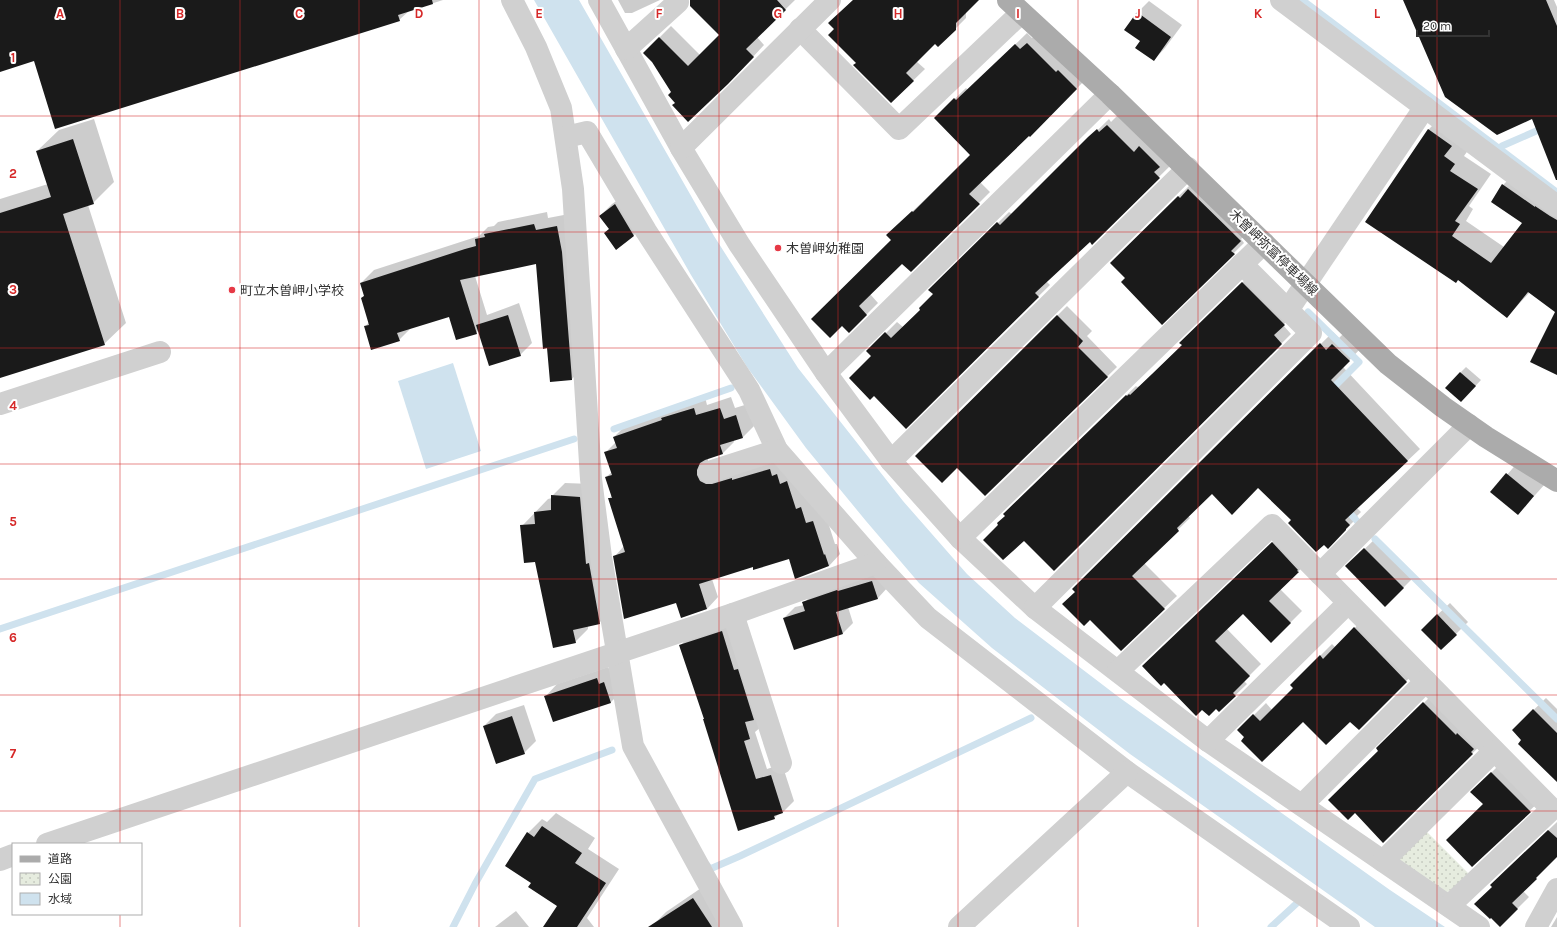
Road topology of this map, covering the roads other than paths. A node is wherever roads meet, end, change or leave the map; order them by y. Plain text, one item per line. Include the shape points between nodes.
1 (512, 0) edge
2 (599, 0) edge
3 (830, 0) edge
4 (678, 2) dead end
5 (1292, 3) edge
6 (1014, 6) edge
7 (800, 30) junction
8 (626, 49) junction
9 (1110, 94) junction
10 (1425, 107) junction
11 (566, 137) junction
12 (681, 148) junction
13 (1188, 168) junction
14 (1557, 206) edge
15 (1264, 243) junction
16 (1242, 264) junction
17 (1306, 283) junction
18 (1288, 310) junction
19 (160, 352) dead end
20 (826, 373) junction
21 (0, 404) edge
22 (1468, 425) junction
23 (777, 450) junction
24 (891, 461) junction
25 (709, 472) dead end
26 (1557, 481) edge
27 (960, 538) junction
28 (876, 563) junction
29 (1320, 574) junction
30 (1348, 603) junction
31 (1035, 608) junction
32 (733, 614) junction
33 (618, 652) junction
34 (1118, 671) junction
35 (1426, 681) junction
36 (1208, 741) junction
37 (1494, 751) junction
38 (781, 763) dead end
39 (1127, 772) junction
40 (1302, 805) junction
41 (50, 843) edge
42 (12, 855) edge
43 (0, 860) edge
44 (1383, 861) junction
45 (1557, 889) edge
46 (1449, 906) junction
47 (732, 927) edge
48 (959, 927) edge
49 (1349, 927) edge
50 (1479, 927) edge
51 (1536, 927) edge

1 - 11 street via 536,47 561,108
2 - 8 street
3 - 7 street
4 - 8 street
5 - 10 street
6 - 7 street via 899,129
6 - 9 main road, 木曽岬弥富停車場線
7 - 12 street
8 - 12 street
9 - 13 main road, 木曽岬弥富停車場線
9 - 20 street
10 - 14 street
10 - 17 street
11 - 23 street via 587,132 646,231 749,390
11 - 33 street via 573,189 591,479 601,557
12 - 20 street via 739,244
13 - 15 main road, 木曽岬弥富停車場線
13 - 24 street
15 - 16 street
15 - 17 main road, 木曽岬弥富停車場線
16 - 18 street
16 - 27 street
17 - 18 street
17 - 22 main road, 木曽岬弥富停車場線 via 1388,364
18 - 31 street via 1311,333
19 - 21 street
20 - 24 street
22 - 26 main road, 木曽岬弥富停車場線
22 - 29 street
23 - 25 street
23 - 28 street
24 - 27 street
27 - 31 street
28 - 32 street
28 - 39 street via 928,618
29 - 30 street
29 - 34 street via 1272,526
30 - 35 street
30 - 36 street
31 - 34 street
32 - 33 street
32 - 38 street
33 - 41 street
33 - 47 street via 633,746
34 - 36 street
35 - 37 street
35 - 40 street
36 - 40 street
37 - 44 street
37 - 46 street via 1552,809
39 - 48 street
39 - 49 street
40 - 44 street
42 - 43 street
44 - 46 street
45 - 51 street
46 - 50 street

